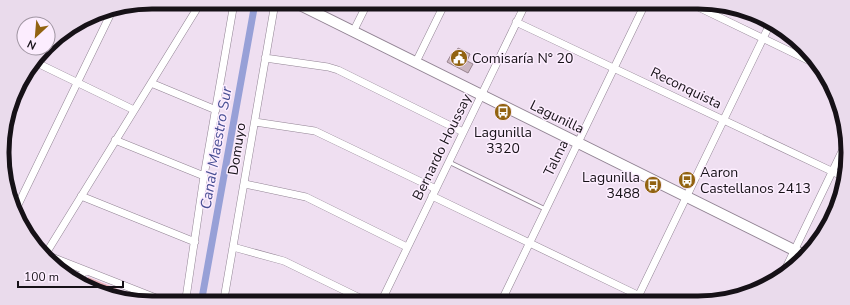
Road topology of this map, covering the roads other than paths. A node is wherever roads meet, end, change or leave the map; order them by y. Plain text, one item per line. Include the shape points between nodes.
1 (196, 9) edge
2 (233, 9) edge
3 (274, 9) edge
4 (308, 9) edge
5 (364, 9) edge
6 (442, 9) edge
7 (522, 9) edge
8 (643, 9) edge
9 (702, 9) edge
10 (110, 16) edge
11 (516, 22) junction
12 (768, 28) edge
13 (353, 32) junction
14 (763, 38) junction
15 (265, 58) junction
16 (806, 59) edge
17 (416, 62) junction
18 (40, 64) edge
19 (614, 68) junction
20 (77, 83) junction
21 (150, 83) junction
22 (482, 95) junction
23 (134, 110) junction
24 (216, 110) junction
25 (723, 120) junction
26 (255, 122) junction
27 (464, 132) junction
28 (115, 140) junction
29 (578, 143) junction
30 (841, 153) edge
31 (449, 162) junction
32 (832, 172) junction
33 (839, 175) edge
34 (204, 176) junction
35 (244, 184) junction
36 (436, 188) junction
37 (82, 196) junction
38 (432, 196) junction
39 (686, 197) junction
40 (19, 203) edge
41 (545, 209) junction
42 (195, 242) junction
43 (529, 243) junction
44 (233, 247) junction
45 (407, 247) junction
46 (48, 250) edge
47 (794, 250) junction
48 (800, 253) edge
49 (58, 260) edge
50 (788, 264) edge
51 (84, 270) junction
52 (81, 277) edge
53 (136, 294) edge
54 (146, 296) edge
55 (186, 296) edge
56 (224, 296) edge
57 (356, 296) edge
58 (384, 296) edge
59 (504, 296) edge
60 (633, 296) edge
61 (638, 296) edge

1 - 21 street
2 - 24 street, Domuyo
3 - 15 street, Domuyo
4 - 13 main road, Lagunilla
5 - 13 street
6 - 17 street
7 - 11 street, Bernardo Houssay
8 - 19 street, Talma
9 - 14 street
10 - 20 street
11 - 19 street, Reconquista
11 - 22 street, Bernardo Houssay
12 - 14 street
13 - 17 main road, Lagunilla
14 - 16 street
14 - 25 street
15 - 26 street, Domuyo
15 - 27 street via 338,70
17 - 22 main road, Lagunilla
18 - 20 street
19 - 25 street, Reconquista
19 - 29 street, Talma
20 - 23 street
20 - 40 street
21 - 23 street
21 - 24 street
22 - 27 street, Bernardo Houssay
22 - 29 main road, Lagunilla
23 - 28 street
24 - 34 street, Domuyo
25 - 32 street, Reconquista
25 - 39 street
26 - 35 street, Domuyo
26 - 36 street via 315,131
27 - 31 street, Bernardo Houssay
28 - 34 street
28 - 37 street
29 - 39 main road, Lagunilla
29 - 41 street, Talma
30 - 32 street
31 - 36 street, Bernardo Houssay
31 - 41 lane
32 - 33 street, Reconquista
32 - 47 street
34 - 42 street, Domuyo
35 - 44 street, Domuyo
35 - 45 street via 306,197
36 - 38 street, Bernardo Houssay
37 - 42 street
37 - 46 street
38 - 43 street
38 - 45 street, Bernardo Houssay
39 - 47 main road, Lagunilla
39 - 61 street
41 - 43 street, Talma
42 - 55 street, Domuyo
43 - 59 street, Talma
43 - 60 street
44 - 56 street, Domuyo
44 - 57 street via 284,261
45 - 58 street, Bernardo Houssay
47 - 48 main road, Lagunilla
47 - 50 street
49 - 51 street
51 - 52 street
51 - 53 street
53 - 54 street

